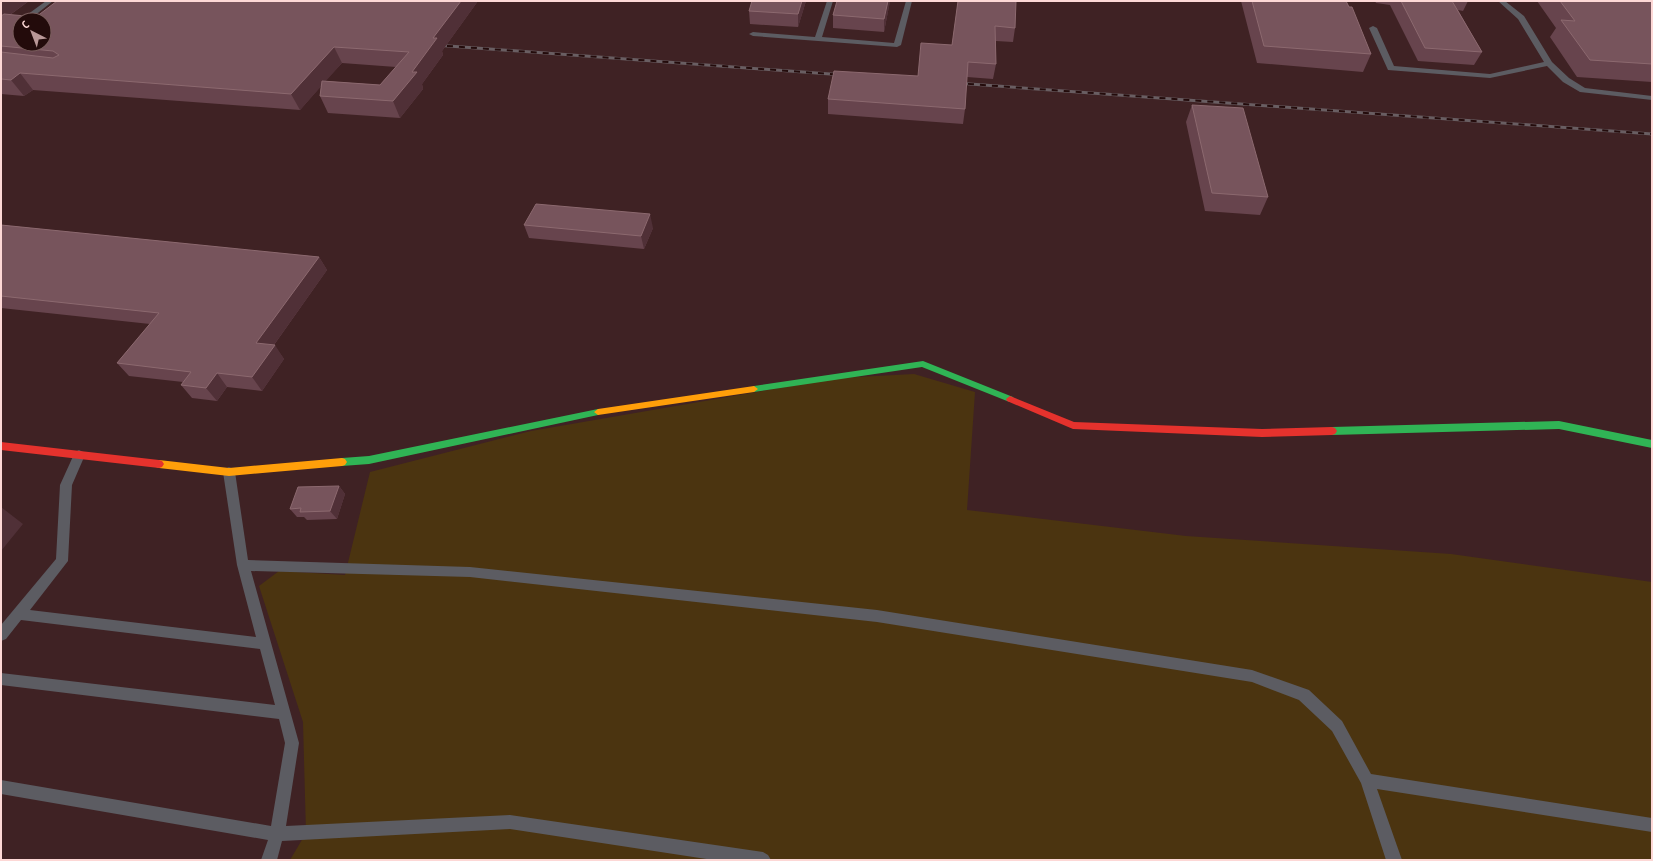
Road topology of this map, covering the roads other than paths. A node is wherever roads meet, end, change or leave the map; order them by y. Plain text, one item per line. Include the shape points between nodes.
1 (50, 1) edge
2 (830, 1) edge
3 (909, 1) edge
4 (1502, 1) edge
5 (35, 12) edge
6 (1373, 28) dead end
7 (753, 34) dead end
8 (818, 39) junction
9 (1549, 63) junction
10 (1652, 98) edge
11 (1652, 444) edge
12 (1, 446) edge
13 (79, 455) junction
14 (229, 472) junction
15 (243, 564) junction
16 (18, 614) junction
17 (1, 635) edge
18 (264, 644) junction
19 (1, 679) edge
20 (284, 713) junction
21 (1367, 780) junction
22 (1, 787) edge
23 (1652, 825) edge
24 (277, 834) junction
25 (269, 860) edge
26 (763, 860) edge
27 (1394, 860) edge

1 - 5 lane
2 - 8 lane
3 - 8 lane via 897,45
4 - 9 lane via 1521,18
6 - 9 lane via 1392,68 1490,76
7 - 8 lane
9 - 10 lane via 1566,80 1583,90
11 - 14 street via 1558,425 1262,433 1073,425 923,364 586,414 369,460
12 - 13 street
13 - 14 street
13 - 16 lane via 66,485 62,561
14 - 15 lane
15 - 18 lane
15 - 21 lane via 470,572 877,616 1252,676 1304,695 1337,726
16 - 17 lane
16 - 18 lane
18 - 20 lane
19 - 20 lane
20 - 24 lane via 292,743
21 - 23 lane
21 - 27 lane
22 - 24 lane
24 - 25 lane
24 - 26 lane via 510,822

